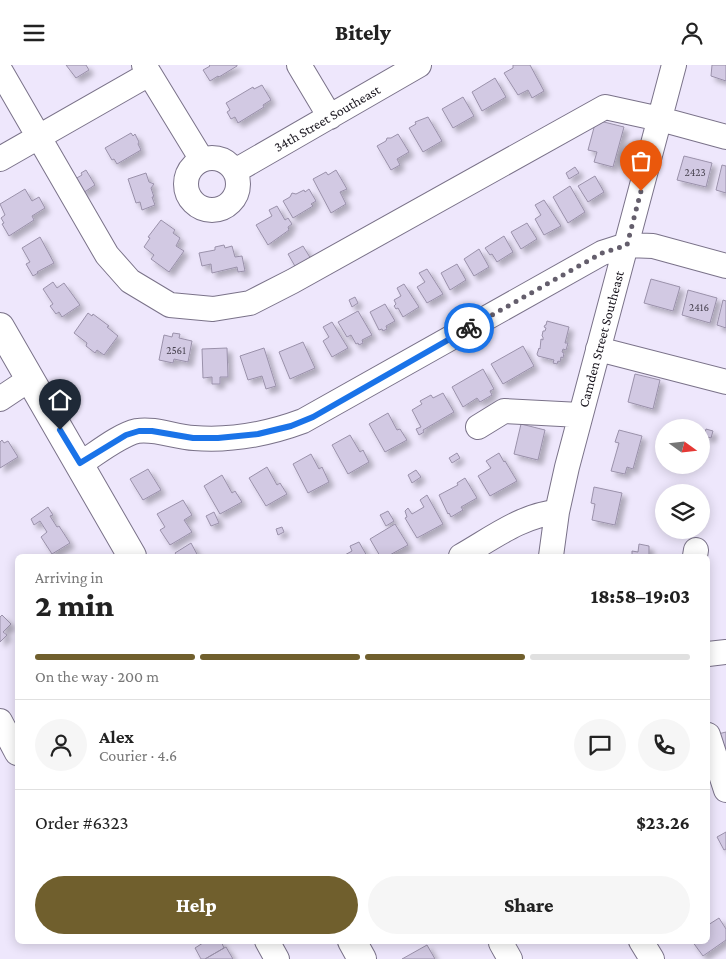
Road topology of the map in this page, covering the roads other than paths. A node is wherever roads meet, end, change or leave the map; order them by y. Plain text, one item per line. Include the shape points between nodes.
1 (299, 65) edge
2 (419, 65) edge
3 (674, 65) edge
4 (146, 69) edge
5 (0, 70) edge
6 (330, 117) junction
7 (660, 119) junction
8 (38, 137) junction
9 (726, 137) edge
10 (0, 159) edge
11 (202, 160) junction
12 (235, 171) junction
13 (627, 245) junction
14 (726, 267) edge
15 (0, 327) edge
16 (598, 349) junction
17 (30, 379) junction
18 (726, 382) edge
19 (0, 399) edge
20 (580, 415) junction
21 (478, 427) dead end
22 (80, 463) junction
23 (557, 512) junction
24 (131, 554) edge
25 (465, 554) edge
26 (552, 554) edge
27 (726, 652) edge
28 (710, 655) edge
29 (0, 721) edge
30 (710, 741) edge
31 (15, 748) edge
32 (726, 790) edge
33 (269, 944) edge
34 (354, 944) edge
35 (642, 944) edge
36 (277, 959) edge
37 (362, 959) edge
38 (652, 959) edge

1 - 6 street
2 - 6 street, 34th Street Southeast
3 - 7 street, Camden Street Southeast
4 - 8 street
4 - 11 street
5 - 8 street
6 - 12 street, 34th Street Southeast
7 - 8 street via 605,107 293,281 250,303 213,309 170,305 130,281 107,255
7 - 9 street
7 - 13 street, Camden Street Southeast
8 - 10 street
11 - 12 street via 221,159
11 - 12 street via 194,165 186,182 191,199 206,210 224,208 235,199 239,185
13 - 14 street via 653,246
13 - 16 street, Camden Street Southeast
13 - 22 street via 602,253 303,421 266,432 226,438 193,438 139,431 126,435
15 - 17 main road
16 - 18 street
16 - 20 street, Camden Street Southeast
17 - 19 street
17 - 22 main road
20 - 21 street via 504,411
20 - 23 street, Camden Street Southeast
22 - 24 main road
23 - 25 street via 526,519
23 - 26 street, Camden Street Southeast
27 - 28 street
29 - 31 street
30 - 32 street
33 - 36 street
34 - 37 main road
35 - 38 street

